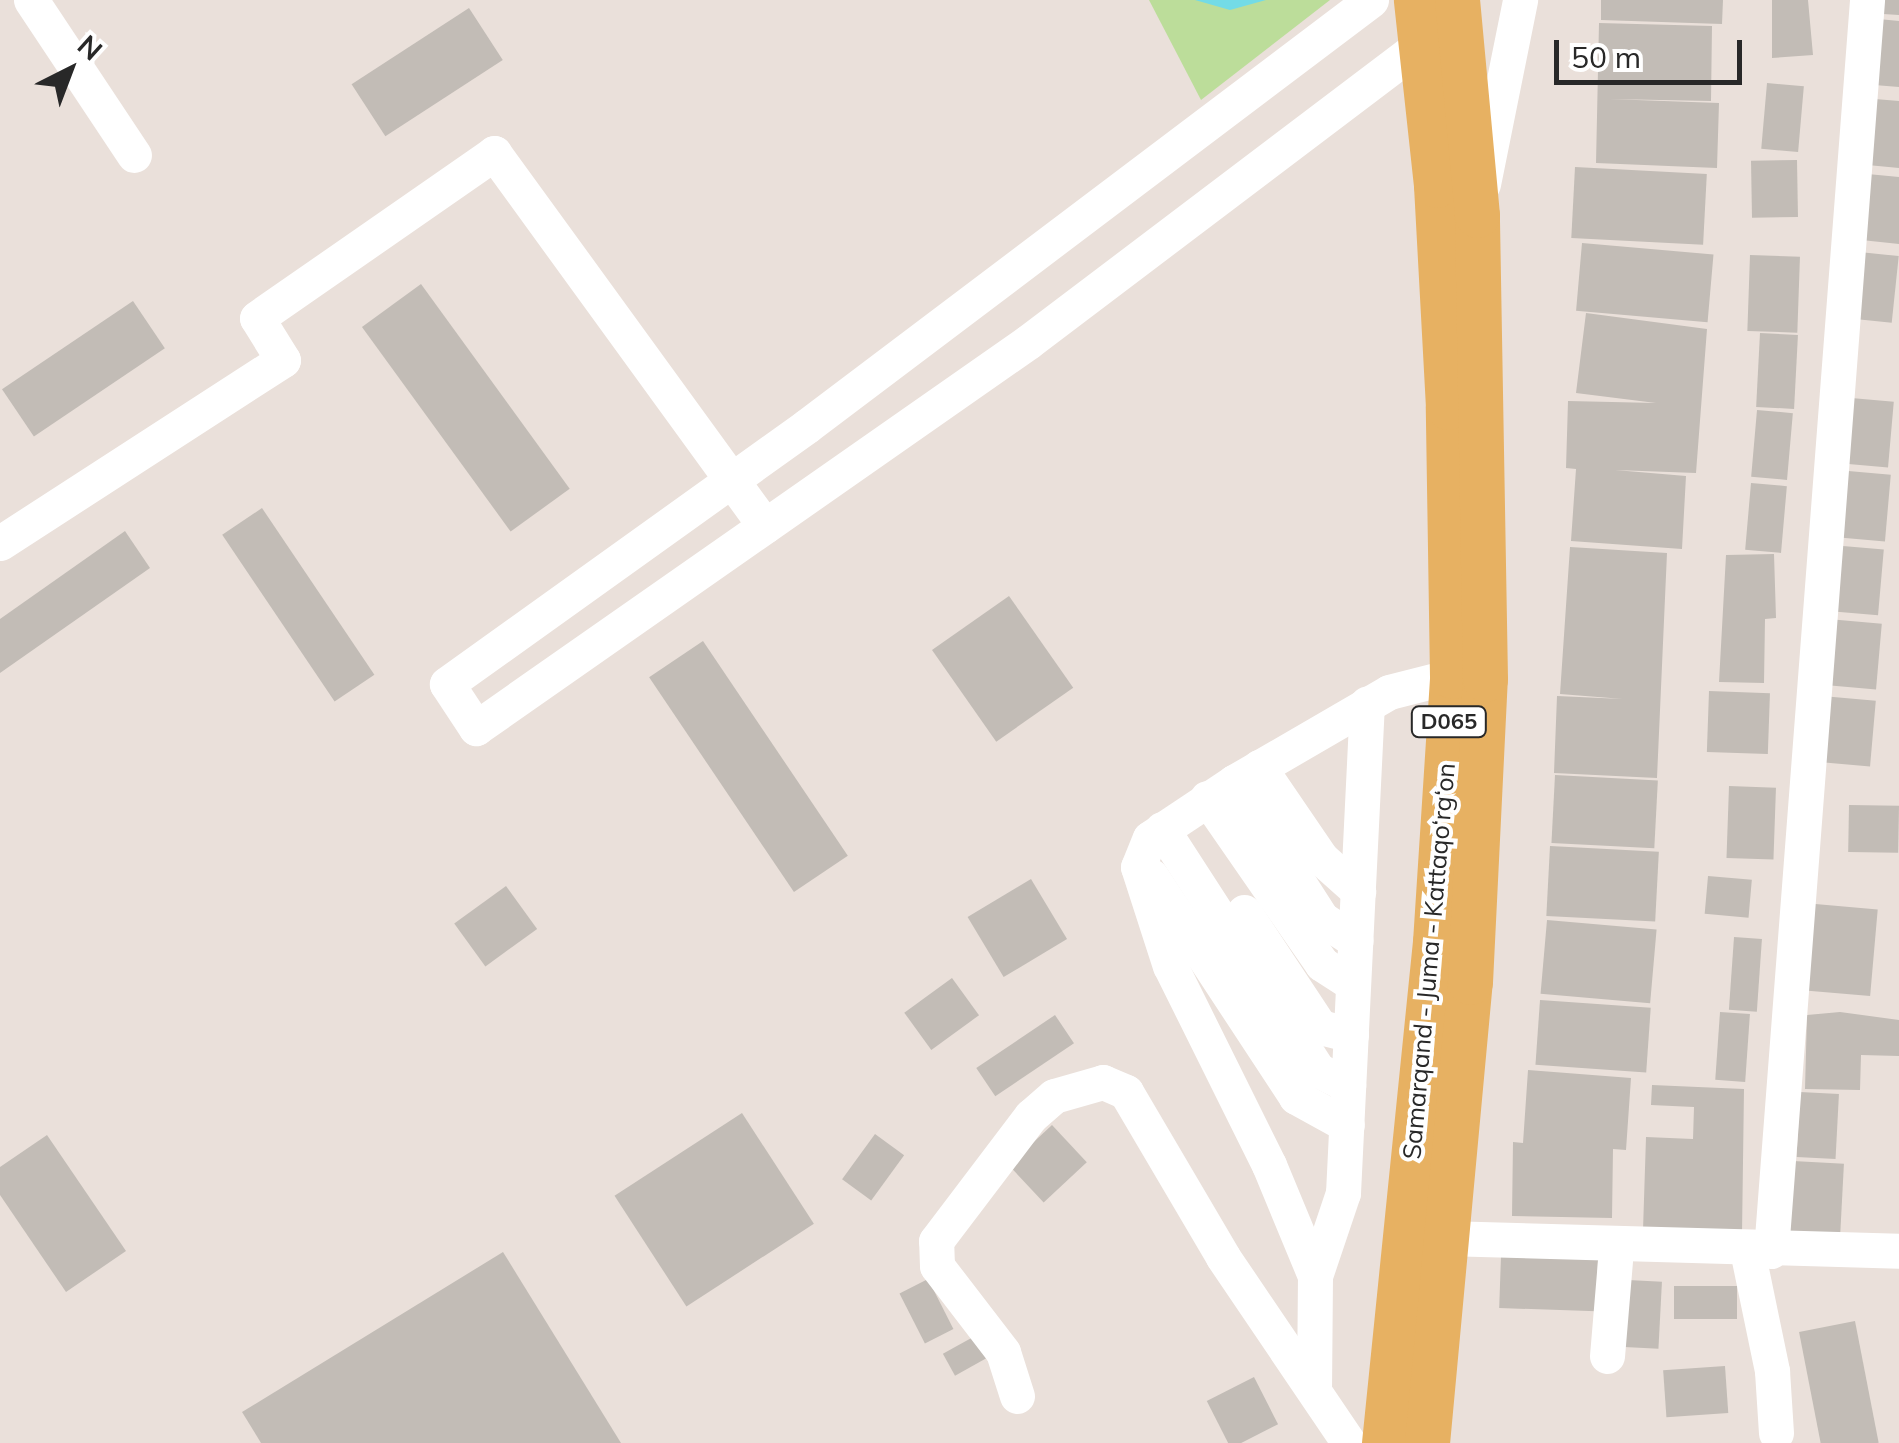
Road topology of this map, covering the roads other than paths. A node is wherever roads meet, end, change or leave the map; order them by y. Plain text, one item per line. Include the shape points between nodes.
1 (30, 0) edge
2 (1371, 0) edge
3 (1520, 0) edge
4 (1867, 0) edge
5 (1465, 6) edge
6 (1419, 22) edge
7 (134, 155) dead end
8 (1477, 215) junction
9 (735, 478) junction
10 (765, 526) junction
11 (0, 543) edge
12 (1452, 676) junction
13 (1367, 704) junction
14 (1208, 798) junction
15 (1138, 866) junction
16 (1358, 891) junction
17 (1356, 942) junction
18 (1353, 984) junction
19 (1351, 1035) junction
20 (1348, 1085) junction
21 (1346, 1125) junction
22 (1444, 1238) junction
23 (1616, 1248) junction
24 (1759, 1251) junction
25 (1899, 1251) edge
26 (1315, 1276) junction
27 (1607, 1356) dead end
28 (1314, 1390) junction
29 (1017, 1396) dead end
30 (1776, 1433) dead end
31 (1386, 1439) edge

1 - 7 street
2 - 9 street
3 - 8 street
4 - 24 street
5 - 6 street
5 - 8 main road, Samarqand - Juma - Kattaqo‘rg‘on / D065
6 - 10 street via 1028,342
6 - 12 main road, Samarqand - Juma - Kattaqo‘rg‘on / D065 via 1448,406
8 - 22 main road, Samarqand - Juma - Kattaqo‘rg‘on / D065 via 1484,679 1470,982
9 - 10 street
9 - 10 street via 447,684 476,728
9 - 11 street via 494,153 257,318 283,360
12 - 13 street
12 - 31 main road, Samarqand - Juma - Kattaqo‘rg‘on / D065 via 1435,942
13 - 14 street
13 - 16 street
14 - 15 street
14 - 16 street via 1321,858
14 - 17 street via 1322,919
14 - 18 street via 1322,964
14 - 19 street via 1320,1028
14 - 20 street via 1318,1070
15 - 21 street via 1158,881 1296,1097
15 - 26 street via 1170,966 1269,1165
16 - 17 street
17 - 18 street
18 - 19 street
19 - 20 street
20 - 21 street
21 - 26 street via 1343,1192
22 - 23 street
22 - 31 main road, Samarqand - Juma - Kattaqo‘rg‘on / D065
23 - 24 street
23 - 27 street
24 - 25 street
24 - 30 street
26 - 28 street
28 - 29 street via 1223,1256 1126,1092 1103,1082 1054,1096 1031,1116 936,1241 938,1266 1002,1352
28 - 31 street

